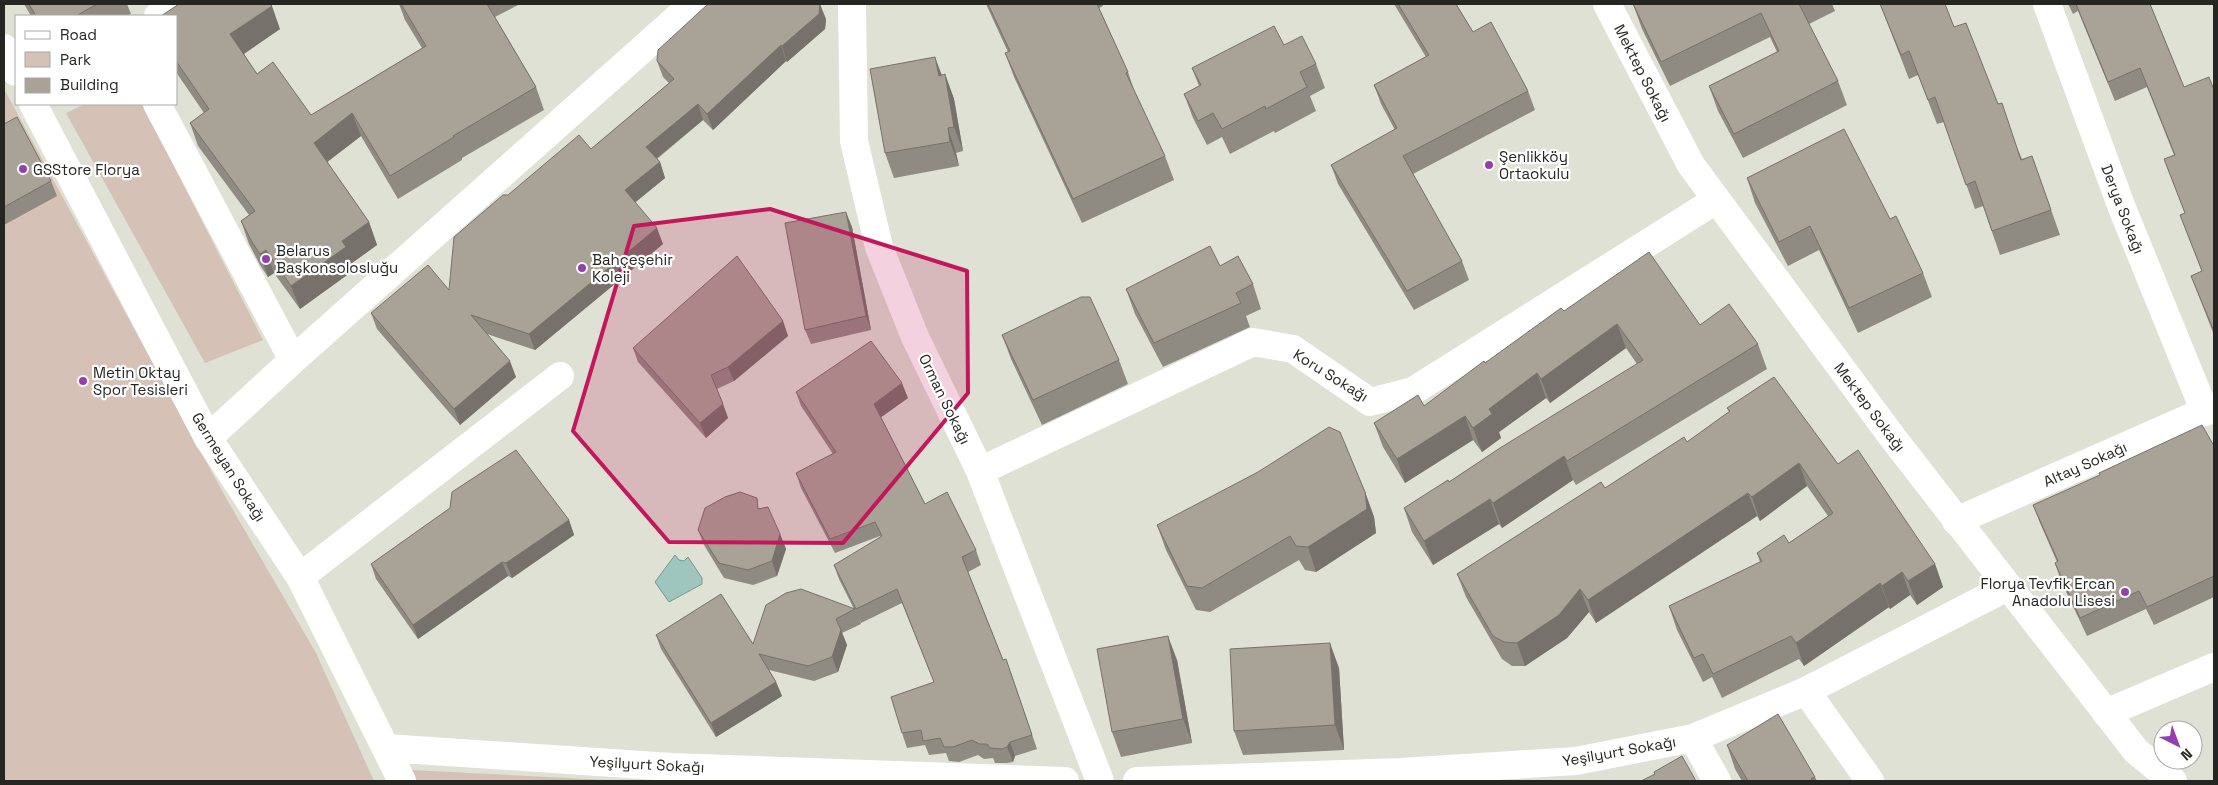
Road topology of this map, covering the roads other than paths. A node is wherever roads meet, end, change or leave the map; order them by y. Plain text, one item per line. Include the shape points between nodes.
1 (170, 4) edge
2 (693, 4) edge
3 (1607, 4) edge
4 (2046, 4) edge
5 (859, 7) edge
6 (159, 15) edge
7 (4, 48) edge
8 (15, 70) edge
9 (159, 105) edge
10 (41, 107) edge
11 (1716, 200) junction
12 (293, 360) junction
13 (560, 376) dead end
14 (2210, 409) edge
15 (208, 438) junction
16 (980, 471) junction
17 (1956, 521) junction
18 (300, 577) junction
19 (2007, 587) junction
20 (2214, 667) edge
21 (1806, 691) junction
22 (2106, 713) junction
23 (1694, 738) junction
24 (387, 748) junction
25 (1403, 776) edge
26 (2166, 779) edge
27 (402, 781) edge
28 (1065, 781) edge
29 (1100, 781) edge
30 (1137, 781) edge
31 (1717, 781) edge
32 (1870, 781) edge

1 - 6 street
2 - 12 street
3 - 11 street, Mektep Sokağı via 1691,166
4 - 14 street, Derya Sokağı via 2122,208
5 - 16 street, Orman Sokağı via 854,141 879,247 915,336
7 - 8 street
9 - 12 street
10 - 15 street, Germeyan Sokağı
11 - 16 street, Koru Sokağı via 1413,391 1370,402 1293,349 1253,342
11 - 17 street, Mektep Sokağı
12 - 15 street
13 - 18 street
14 - 17 street, Altay Sokağı
15 - 18 street, Germeyan Sokağı
16 - 29 street, Orman Sokağı
17 - 19 street, Mektep Sokağı
18 - 24 street, Germeyan Sokağı
19 - 21 street, Yeşilyurt Sokağı
19 - 22 street, Mektep Sokağı
20 - 22 street
21 - 23 street, Yeşilyurt Sokağı
21 - 32 street
22 - 26 street, Mektep Sokağı via 2136,751
23 - 25 street, Yeşilyurt Sokağı via 1576,761
23 - 31 street
24 - 27 street
24 - 28 street, Yeşilyurt Sokağı via 672,766
25 - 30 street, Yeşilyurt Sokağı

